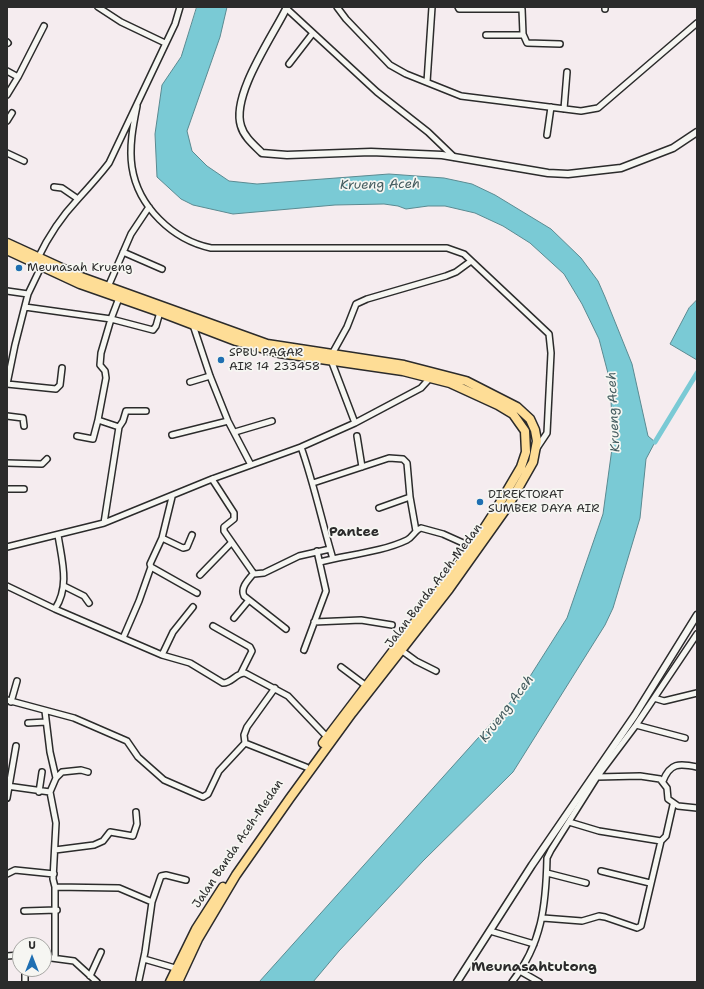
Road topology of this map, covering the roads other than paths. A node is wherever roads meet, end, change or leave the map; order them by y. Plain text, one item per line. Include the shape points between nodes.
1 (98, 7) edge
2 (180, 7) edge
3 (337, 7) edge
4 (432, 7) edge
5 (458, 7) edge
6 (287, 8) edge
7 (499, 8) edge
8 (697, 23) edge
9 (44, 26) dead end
10 (313, 33) junction
11 (486, 35) dead end
12 (523, 35) junction
13 (165, 43) junction
14 (560, 44) dead end
15 (289, 64) dead end
16 (7, 71) edge
17 (567, 72) dead end
18 (18, 77) junction
19 (427, 82) junction
20 (7, 95) edge
21 (137, 106) junction
22 (551, 106) junction
23 (564, 108) junction
24 (12, 113) dead end
25 (7, 121) edge
26 (697, 132) edge
27 (547, 135) dead end
28 (7, 153) edge
29 (454, 157) junction
30 (24, 161) dead end
31 (54, 187) dead end
32 (78, 199) junction
33 (148, 207) junction
34 (7, 243) edge
35 (7, 250) edge
36 (123, 252) junction
37 (38, 258) junction
38 (471, 261) junction
39 (41, 267) junction
40 (162, 269) dead end
41 (108, 287) junction
42 (7, 291) edge
43 (28, 294) junction
44 (120, 298) junction
45 (25, 307) junction
46 (161, 308) junction
47 (111, 319) junction
48 (193, 325) junction
49 (332, 357) junction
50 (62, 368) dead end
51 (210, 376) junction
52 (430, 378) junction
53 (190, 382) dead end
54 (7, 384) edge
55 (146, 411) dead end
56 (7, 416) edge
57 (98, 420) junction
58 (228, 421) junction
59 (272, 421) dead end
60 (355, 423) junction
61 (24, 426) dead end
62 (118, 427) junction
63 (235, 432) junction
64 (172, 435) dead end
65 (77, 436) dead end
66 (357, 436) dead end
67 (301, 447) junction
68 (536, 448) junction
69 (47, 459) dead end
70 (7, 463) edge
71 (251, 465) junction
72 (362, 467) junction
73 (212, 479) junction
74 (313, 483) junction
75 (7, 489) edge
76 (24, 489) dead end
77 (172, 497) junction
78 (410, 497) junction
79 (379, 508) dead end
80 (104, 523) junction
81 (416, 531) junction
82 (58, 535) junction
83 (192, 535) dead end
84 (162, 538) junction
85 (231, 543) junction
86 (7, 547) edge
87 (472, 547) junction
88 (330, 550) junction
89 (317, 551) junction
90 (333, 559) junction
91 (320, 562) junction
92 (151, 567) junction
93 (253, 574) junction
94 (200, 575) dead end
95 (7, 586) edge
96 (64, 586) junction
97 (197, 594) dead end
98 (249, 600) junction
99 (89, 603) dead end
100 (193, 607) dead end
101 (54, 609) junction
102 (697, 615) edge
103 (234, 618) dead end
104 (314, 622) junction
105 (392, 625) dead end
106 (213, 626) dead end
107 (286, 629) dead end
108 (697, 634) edge
109 (123, 638) junction
110 (398, 648) junction
111 (304, 650) dead end
112 (162, 655) junction
113 (341, 667) dead end
114 (436, 671) dead end
115 (241, 673) junction
116 (18, 681) dead end
117 (365, 685) junction
118 (275, 688) junction
119 (697, 693) edge
120 (654, 698) junction
121 (9, 701) edge
122 (45, 711) junction
123 (46, 722) junction
124 (28, 723) dead end
125 (636, 725) junction
126 (327, 737) junction
127 (685, 738) dead end
128 (245, 743) junction
129 (16, 746) dead end
130 (306, 767) junction
131 (697, 767) edge
132 (42, 772) dead end
133 (88, 772) dead end
134 (597, 777) junction
135 (56, 778) junction
136 (663, 781) junction
137 (8, 787) edge
138 (39, 792) junction
139 (50, 792) junction
140 (7, 798) edge
141 (673, 805) dead end
142 (697, 808) edge
143 (136, 812) dead end
144 (569, 822) junction
145 (661, 840) junction
146 (55, 850) junction
147 (601, 872) dead end
148 (547, 873) junction
149 (7, 874) edge
150 (54, 874) junction
151 (186, 880) dead end
152 (586, 882) dead end
153 (650, 883) junction
154 (55, 887) junction
155 (152, 902) junction
156 (56, 910) junction
157 (24, 911) dead end
158 (543, 918) junction
159 (490, 932) junction
160 (534, 944) junction
161 (101, 952) dead end
162 (52, 958) edge
163 (55, 958) junction
164 (144, 959) junction
165 (176, 968) junction
166 (520, 971) junction
167 (90, 976) junction
168 (138, 981) edge
169 (460, 981) edge
170 (97, 982) edge
171 (145, 982) edge
172 (170, 982) edge
173 (178, 982) edge
174 (512, 982) edge
175 (539, 982) edge

1 - 13 street
2 - 13 street
3 - 19 street via 390,65
4 - 19 street
5 - 7 street
6 - 10 street
6 - 29 street via 247,82 241,100 241,126 247,137 262,153 275,155 371,152
7 - 12 street via 522,9
8 - 23 street via 598,108 585,111
9 - 18 street
10 - 15 street
10 - 29 street via 377,92 428,132
11 - 12 street
12 - 14 street via 527,43
13 - 21 street
16 - 18 street
17 - 23 street
18 - 20 street
19 - 22 street via 462,96
21 - 32 street via 109,163
21 - 33 street via 132,132 133,176
22 - 23 street
22 - 27 street
24 - 25 street
26 - 29 street via 673,148 606,171 548,173
28 - 30 street
31 - 32 street via 62,188
32 - 37 street via 48,239
33 - 36 street
33 - 38 street via 176,234 211,248 447,248 457,250
34 - 37 highway, Jalan Banda Aceh-Medan
35 - 39 highway, Jalan Banda Aceh-Medan
36 - 40 street
36 - 41 street
37 - 41 highway, Jalan Banda Aceh-Medan
38 - 49 street via 446,276 356,304
38 - 68 street via 549,334 547,432
39 - 43 street
39 - 44 highway, Jalan Banda Aceh-Medan
41 - 46 highway, Jalan Banda Aceh-Medan
42 - 43 street
43 - 45 street
44 - 46 highway, Jalan Banda Aceh-Medan
44 - 47 street
45 - 47 street
45 - 54 street via 14,345
46 - 47 street via 156,326 152,330
46 - 48 highway, Jalan Banda Aceh-Medan
46 - 49 highway, Jalan Banda Aceh-Medan via 267,344
47 - 57 street via 99,360 106,378
48 - 49 highway, Jalan Banda Aceh-Medan via 279,353
48 - 51 street
49 - 52 highway, Jalan Banda Aceh-Medan
49 - 60 street
49 - 68 highway, Jalan Banda Aceh-Medan via 404,364 466,381 517,407 530,420 535,430
50 - 54 street via 60,386 56,389
51 - 53 street
51 - 58 street
52 - 60 street via 421,388
52 - 87 highway, Jalan Banda Aceh-Medan via 450,383 498,404 513,414 525,430 526,452 521,467
55 - 62 street via 126,411
56 - 61 street via 23,418
57 - 62 street
57 - 65 street via 93,439
58 - 63 street
58 - 64 street
59 - 63 street
60 - 67 street
62 - 80 street
63 - 71 street
66 - 72 street
67 - 71 street
67 - 74 street
68 - 110 highway, Jalan Banda Aceh-Medan via 532,462 508,506 457,579
69 - 70 street via 42,464
71 - 73 street
72 - 74 street
72 - 78 street via 389,458 406,461
73 - 77 street
73 - 85 street via 234,513 234,519 224,529
74 - 88 street
75 - 76 street
77 - 80 street
77 - 84 street
78 - 79 street
78 - 81 street
80 - 82 street
81 - 87 street via 423,528
81 - 90 street via 412,537 399,543
82 - 86 street
82 - 96 street
83 - 84 street via 187,547 183,548
84 - 92 street
85 - 93 street
85 - 94 street
87 - 110 highway, Jalan Banda Aceh-Medan
88 - 89 street
88 - 90 street
89 - 91 street
89 - 93 street via 299,556 264,573
90 - 91 street
91 - 104 street via 326,591
92 - 97 street
92 - 109 street
93 - 98 street via 242,593
95 - 101 street
96 - 99 street via 84,596
96 - 101 street
98 - 103 street
98 - 107 street
100 - 112 street via 173,632
101 - 109 street
102 - 159 street via 635,714 532,865
104 - 105 street via 362,620
104 - 111 street
106 - 115 street via 250,647 252,651
108 - 120 street
109 - 112 street
110 - 114 street
110 - 117 highway, Jalan Banda Aceh-Medan
110 - 173 highway, Jalan Banda Aceh-Medan via 236,876 198,939
112 - 115 street via 190,663 223,683 229,682
113 - 117 street
115 - 118 street
116 - 121 street
117 - 126 highway, Jalan Banda Aceh-Medan
118 - 126 street via 288,696
118 - 128 street via 247,727
119 - 120 street via 664,701
120 - 125 street
121 - 122 street
122 - 123 street
122 - 128 street via 74,718 129,743 138,757 164,780 200,798 207,795 219,771
123 - 124 street
123 - 135 street
125 - 127 street
125 - 134 street
126 - 130 highway, Jalan Banda Aceh-Medan
128 - 130 street
129 - 137 street
130 - 165 highway, Jalan Banda Aceh-Medan via 196,929
131 - 136 street via 680,765 671,768
132 - 138 street
133 - 135 street via 64,771
134 - 136 street via 640,776
134 - 144 street
135 - 139 street
136 - 142 street via 668,798 674,803 682,807
137 - 138 street
137 - 140 street
138 - 139 street
139 - 146 street via 56,823
141 - 145 street via 666,836
143 - 146 street via 137,824 133,836 110,832 94,845
144 - 145 street via 600,831
144 - 148 street via 548,856
145 - 153 street
146 - 150 street
147 - 153 street
148 - 152 street
148 - 158 street
149 - 150 street via 15,870
150 - 154 street
151 - 155 street via 162,875
153 - 158 street via 639,928 599,916 582,921
154 - 155 street via 119,888
154 - 156 street
155 - 164 street
156 - 157 street
156 - 163 street
158 - 160 street
159 - 160 street
159 - 169 street
160 - 166 street
161 - 167 street
162 - 163 street
163 - 167 street via 74,961
164 - 165 street
164 - 168 street
165 - 172 highway, Jalan Banda Aceh-Medan
166 - 174 street
166 - 175 street
167 - 170 street
168 - 171 street

